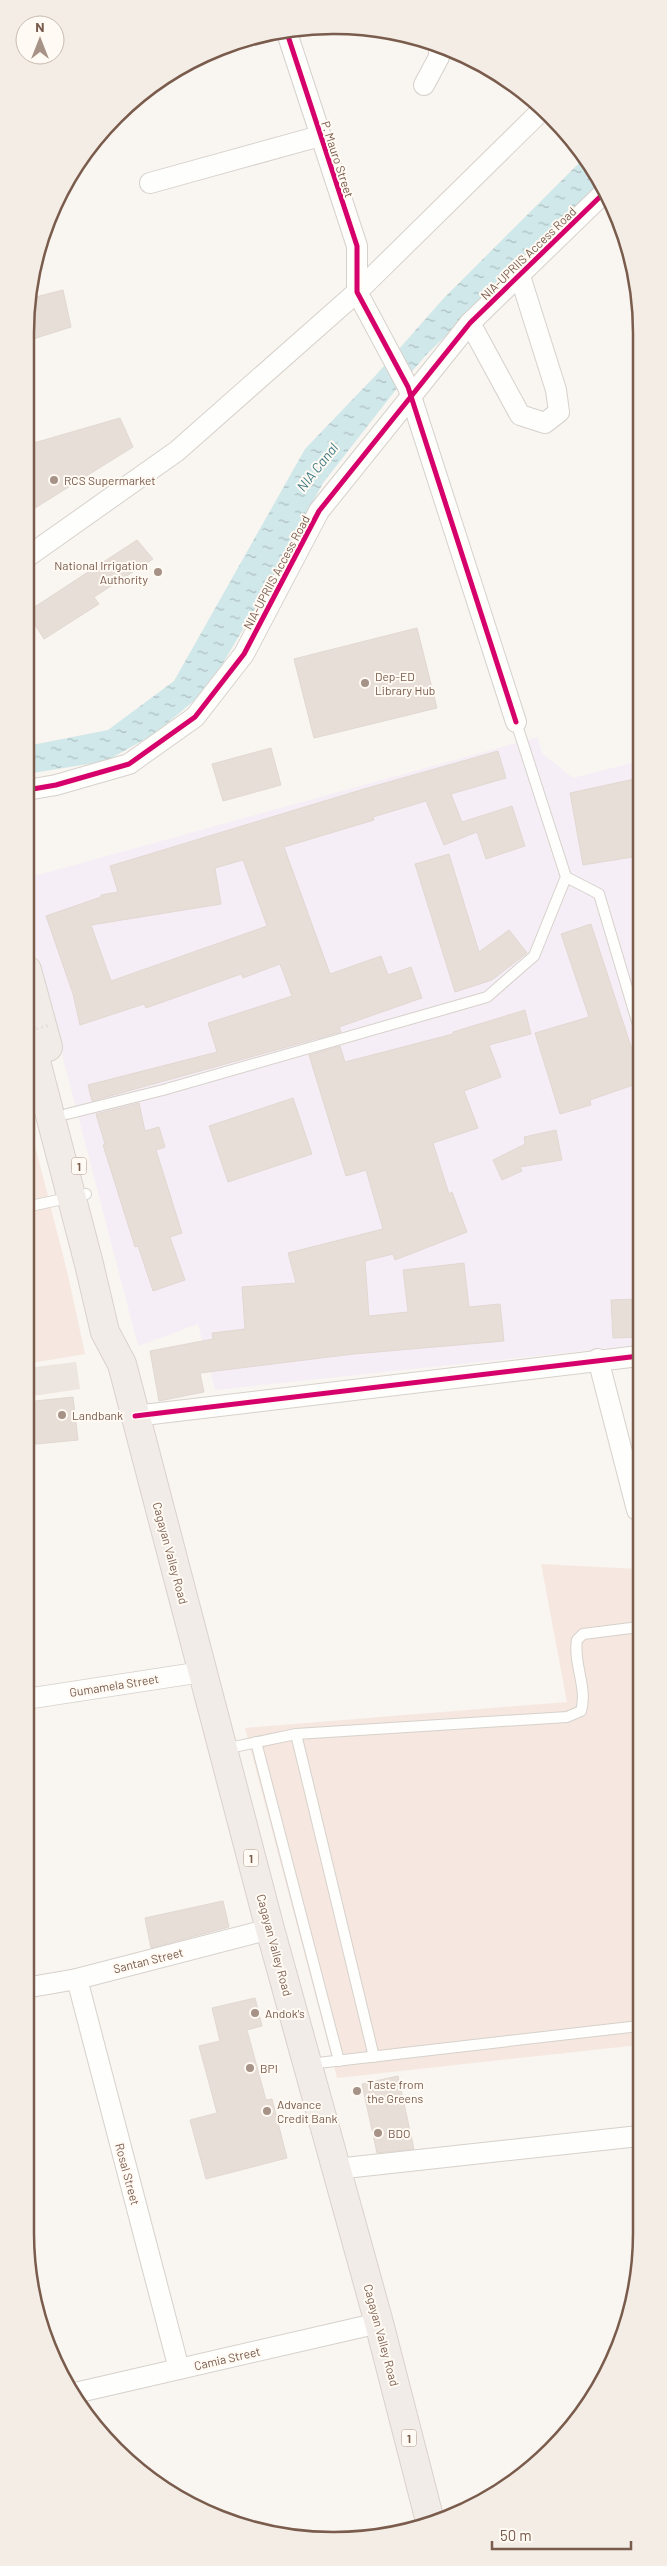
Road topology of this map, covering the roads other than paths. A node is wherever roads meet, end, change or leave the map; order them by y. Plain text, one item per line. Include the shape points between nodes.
1 (288, 37) edge
2 (439, 54) edge
3 (424, 86) dead end
4 (537, 114) edge
5 (320, 136) junction
6 (150, 183) dead end
7 (600, 197) edge
8 (520, 276) junction
9 (357, 292) junction
10 (470, 323) junction
11 (409, 391) junction
12 (34, 552) edge
13 (516, 722) joint
14 (34, 789) edge
15 (566, 878) junction
16 (34, 995) edge
17 (633, 1008) edge
18 (39, 1026) edge
19 (67, 1114) junction
20 (79, 1195) junction
21 (34, 1205) edge
22 (633, 1356) edge
23 (598, 1359) junction
24 (135, 1416) junction
25 (633, 1495) edge
26 (633, 1628) edge
27 (202, 1672) junction
28 (34, 1698) edge
29 (296, 1734) junction
30 (256, 1742) junction
31 (223, 1750) junction
32 (270, 1929) junction
33 (78, 1978) junction
34 (34, 1986) edge
35 (633, 2027) edge
36 (374, 2057) junction
37 (339, 2061) junction
38 (308, 2064) junction
39 (633, 2137) edge
40 (336, 2169) junction
41 (379, 2323) junction
42 (179, 2369) junction
43 (80, 2392) edge
44 (430, 2516) edge

1 - 5 street, P. Mauro Street
2 - 3 street
4 - 9 street
5 - 6 street
5 - 9 street, P. Mauro Street via 357,246
7 - 8 street, NIA-UPRIIS Access Road
8 - 10 street, NIA-UPRIIS Access Road
8 - 10 street via 556,390 559,412 545,423 520,415
9 - 11 street
9 - 12 street via 177,451
10 - 11 street, NIA-UPRIIS Access Road
11 - 13 street
11 - 14 street, NIA-UPRIIS Access Road via 319,511 244,654 195,717 129,764
13 - 15 lane
15 - 17 lane via 599,894
15 - 19 lane via 534,956 488,997 173,1088
16 - 19 highway, Cagayan Valley Road / 1
18 - 20 highway, Cagayan Valley Road / 1
19 - 20 highway, Cagayan Valley Road / 1
20 - 21 lane
20 - 24 highway, Cagayan Valley Road / 1 via 123,1328 122,1364
22 - 23 street
23 - 24 street
23 - 25 street
24 - 27 highway, Cagayan Valley Road / 1
26 - 29 lane via 583,1634 576,1640 585,1700 581,1712 567,1717
27 - 28 street, Gumamela Street
27 - 31 highway, Cagayan Valley Road / 1
29 - 30 lane
29 - 36 lane
30 - 31 lane
30 - 37 lane
31 - 32 highway, Cagayan Valley Road / 1
32 - 33 street, Santan Street
32 - 38 highway, Cagayan Valley Road / 1
33 - 34 street, Santan Street
33 - 42 street, Rosal Street
35 - 36 lane
36 - 37 lane
37 - 38 lane
38 - 40 highway, Cagayan Valley Road / 1
39 - 40 street
40 - 41 highway, Cagayan Valley Road / 1
41 - 42 street, Camia Street
41 - 44 highway, Cagayan Valley Road / 1
42 - 43 street, Camia Street

